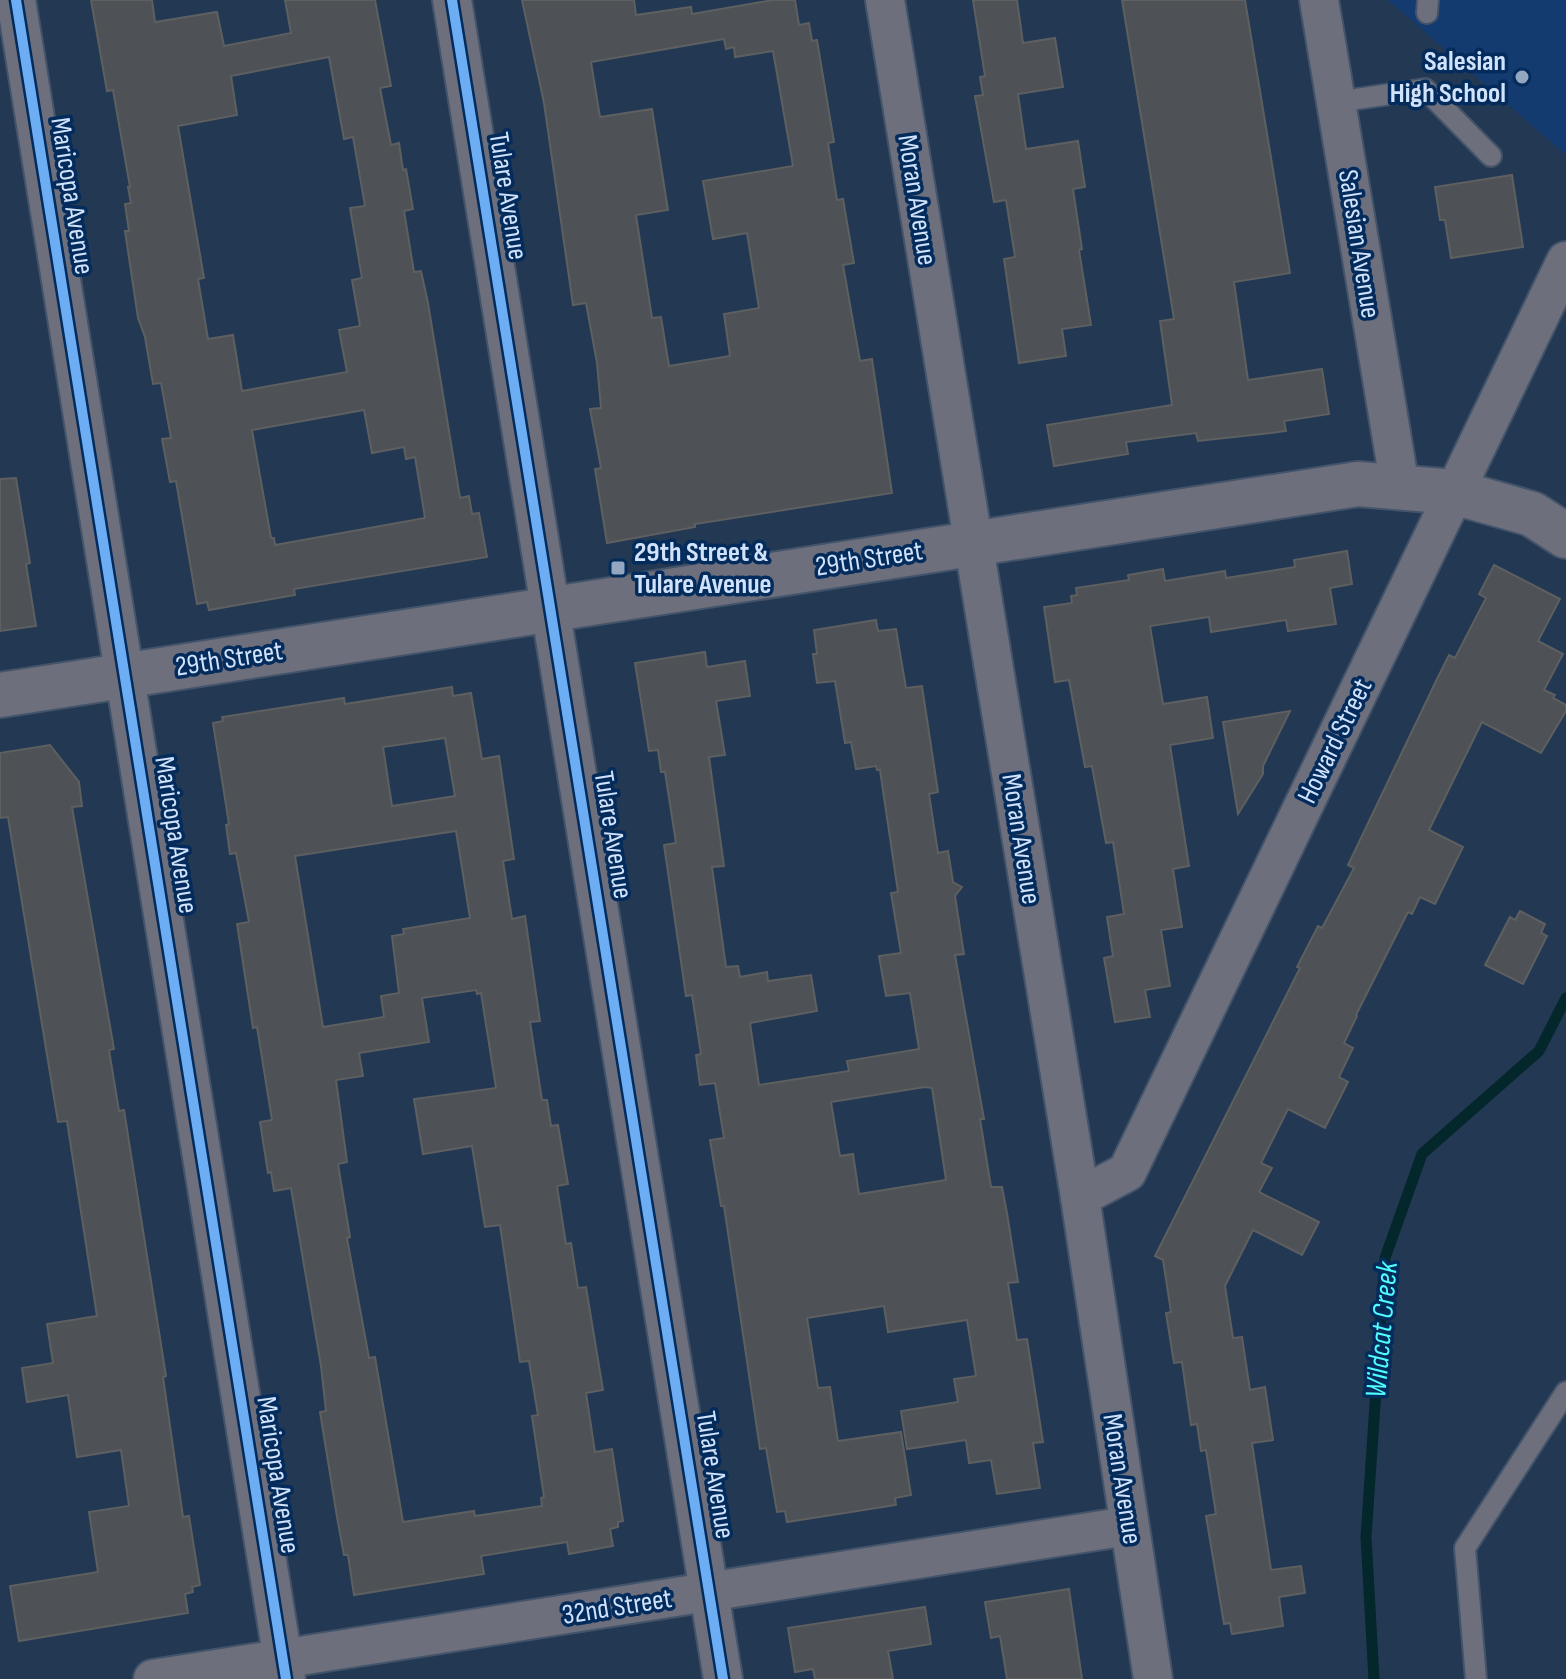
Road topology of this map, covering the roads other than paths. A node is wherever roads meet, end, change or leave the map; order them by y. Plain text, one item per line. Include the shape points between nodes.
1 (16, 0) edge
2 (452, 0) edge
3 (885, 0) edge
4 (1319, 0) edge
5 (1336, 102) junction
6 (1491, 156) dead end
7 (1566, 261) edge
8 (1400, 487) junction
9 (1454, 492) junction
10 (1566, 536) edge
11 (973, 543) junction
12 (552, 609) junction
13 (126, 675) junction
14 (0, 695) edge
15 (1080, 1197) junction
16 (1566, 1392) edge
17 (1128, 1526) junction
18 (709, 1593) junction
19 (284, 1670) edge
20 (153, 1679) edge
21 (723, 1679) edge
22 (1153, 1679) edge
23 (1476, 1679) edge

1 - 13 street, Maricopa Avenue
2 - 12 street, Tulare Avenue
3 - 11 street, Moran Avenue
4 - 5 street, Salesian Avenue
5 - 6 lane via 1425,89
5 - 8 street, Salesian Avenue
7 - 9 street, Howard Street
8 - 9 street, 29th Street
8 - 11 street, 29th Street via 1358,484
9 - 10 street, 29th Street via 1532,514
9 - 15 street, Howard Street via 1127,1172
11 - 12 street, 29th Street
11 - 15 street, Moran Avenue
12 - 13 street, 29th Street
12 - 18 street, Tulare Avenue
13 - 14 street, 29th Street
13 - 19 street, Maricopa Avenue
15 - 17 street, Moran Avenue
16 - 23 lane via 1465,1548
17 - 18 street, 32nd Street
17 - 22 street, Moran Avenue
18 - 19 street, 32nd Street
18 - 21 street, Tulare Avenue
19 - 20 street, 32nd Street

